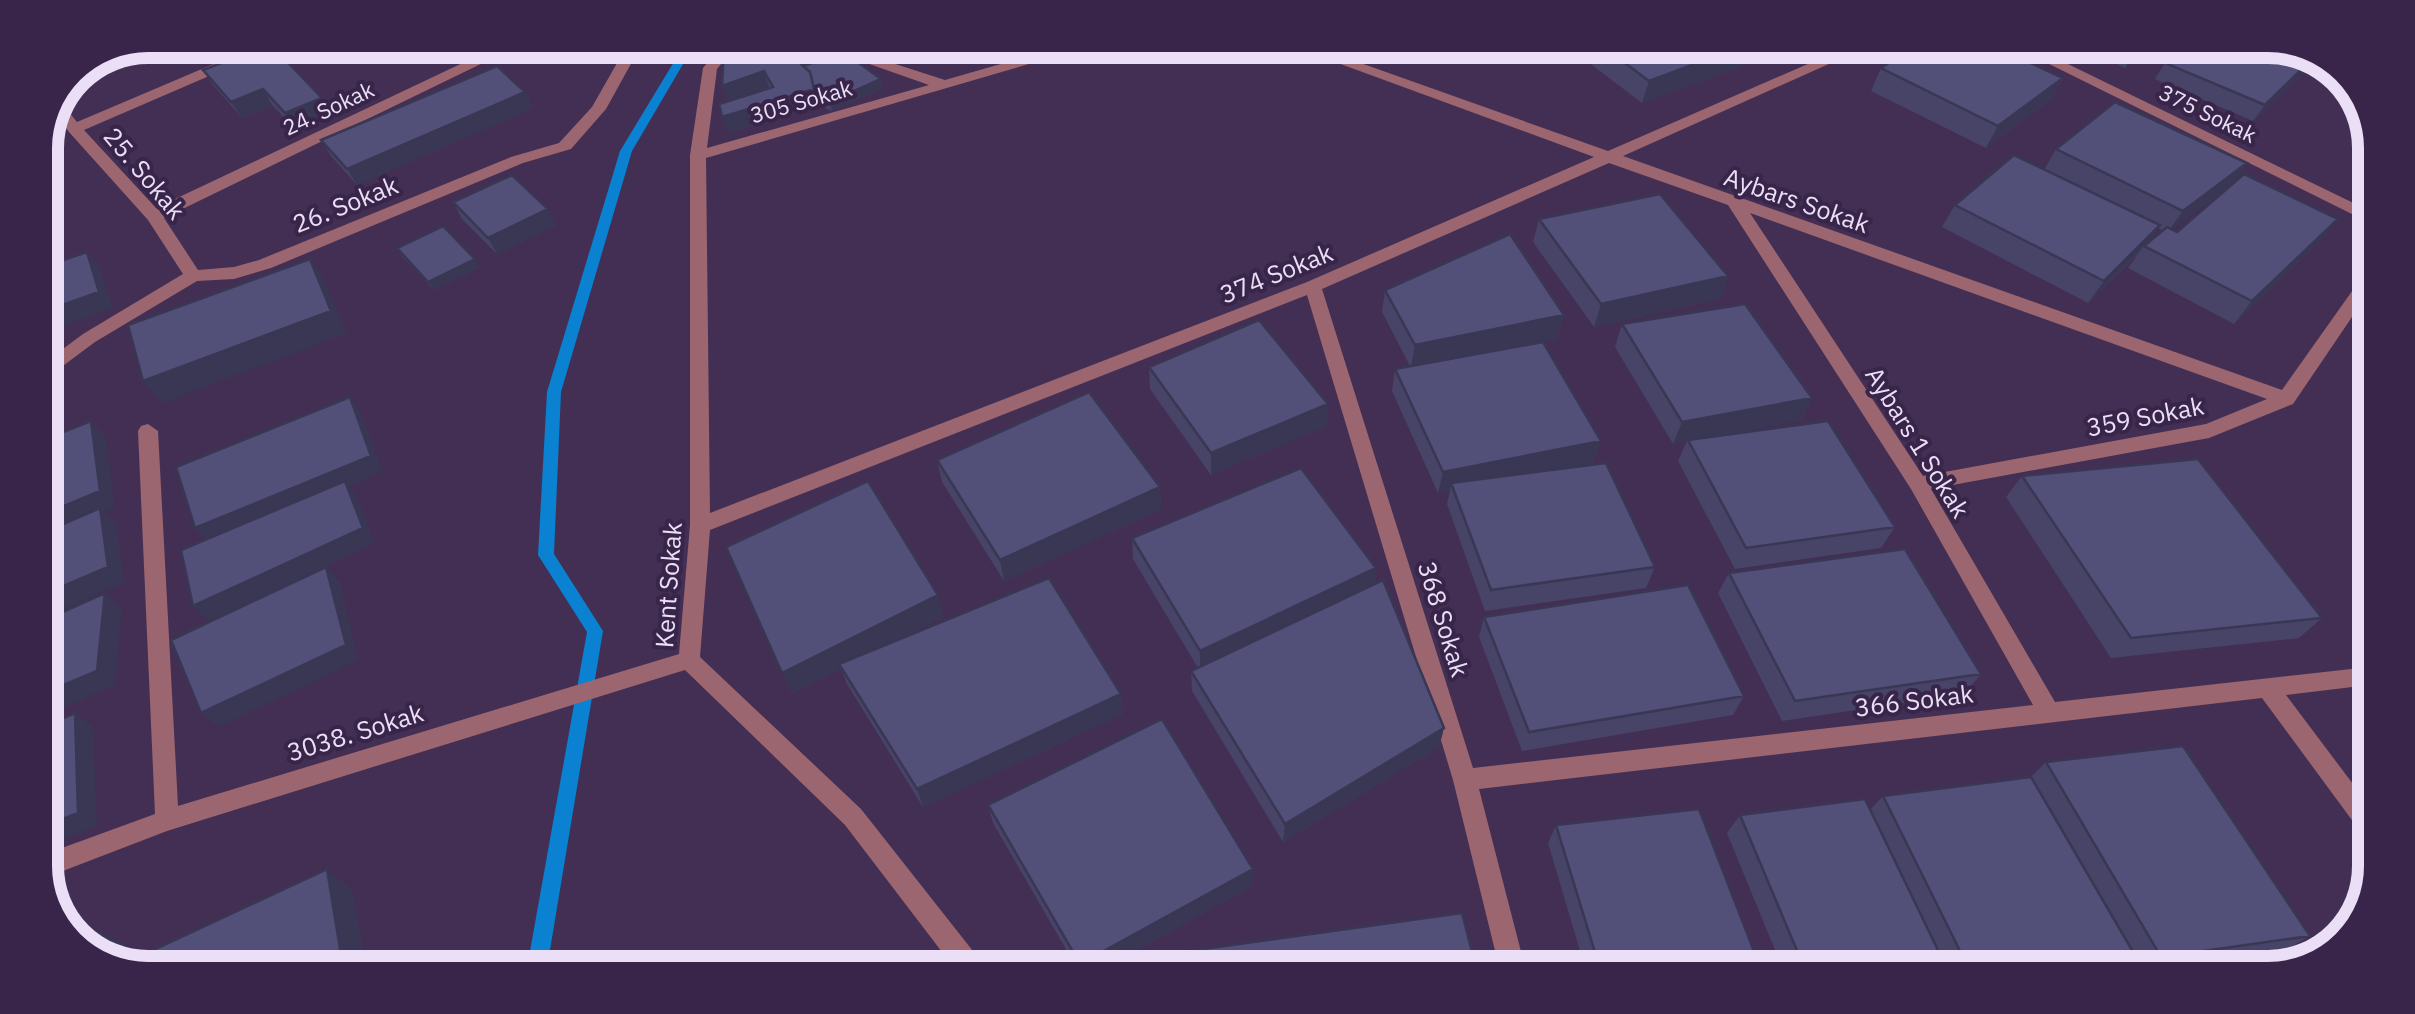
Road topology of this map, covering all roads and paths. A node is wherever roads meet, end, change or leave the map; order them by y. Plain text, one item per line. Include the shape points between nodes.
1 (241, 58) edge
2 (487, 58) edge
3 (627, 58) edge
4 (718, 58) edge
5 (863, 58) edge
6 (1039, 58) edge
7 (1331, 58) edge
8 (1835, 58) edge
9 (2044, 58) edge
10 (942, 84) junction
11 (64, 115) edge
12 (74, 129) junction
13 (698, 155) junction
14 (1607, 160) junction
15 (1736, 205) junction
16 (2357, 212) edge
17 (154, 216) junction
18 (193, 276) junction
19 (1313, 286) junction
20 (2357, 298) edge
21 (58, 362) edge
22 (2286, 398) junction
23 (148, 430) dead end
24 (1918, 484) junction
25 (700, 525) junction
26 (689, 660) junction
27 (2358, 677) edge
28 (2268, 689) junction
29 (2048, 711) junction
30 (1465, 780) junction
31 (2358, 810) edge
32 (168, 820) junction
33 (58, 861) edge
34 (961, 956) edge
35 (1509, 956) edge

1 - 12 street
2 - 17 street, 24. Sokak
3 - 18 street, 26. Sokak via 598,109 565,146 265,264
4 - 13 street, Kent Sokak via 710,68
5 - 10 street
6 - 10 street, 305 Sokak
7 - 14 street, Aybars Sokak
8 - 14 street, 374 Sokak
9 - 16 street, 375 Sokak
10 - 13 street, 305 Sokak
11 - 12 street, 25. Sokak
12 - 17 street, 25. Sokak
13 - 25 street, Kent Sokak
14 - 15 street, Aybars Sokak
14 - 19 street, 374 Sokak
15 - 22 street, Aybars Sokak
15 - 24 street, Aybars 1 Sokak
17 - 18 street, 25. Sokak
18 - 21 street, 26. Sokak
19 - 25 street, 374 Sokak
19 - 30 street, 368 Sokak
20 - 22 street
22 - 24 street, 359 Sokak via 2209,431
23 - 32 street
24 - 29 street, Aybars 1 Sokak
25 - 26 street, Kent Sokak
26 - 32 street, 3038. Sokak
26 - 34 street, Kent Sokak via 853,818
27 - 28 street, 366 Sokak
28 - 29 street, 366 Sokak
28 - 31 street
29 - 30 street, 366 Sokak
30 - 35 street, 368 Sokak
32 - 33 street, 3038. Sokak

